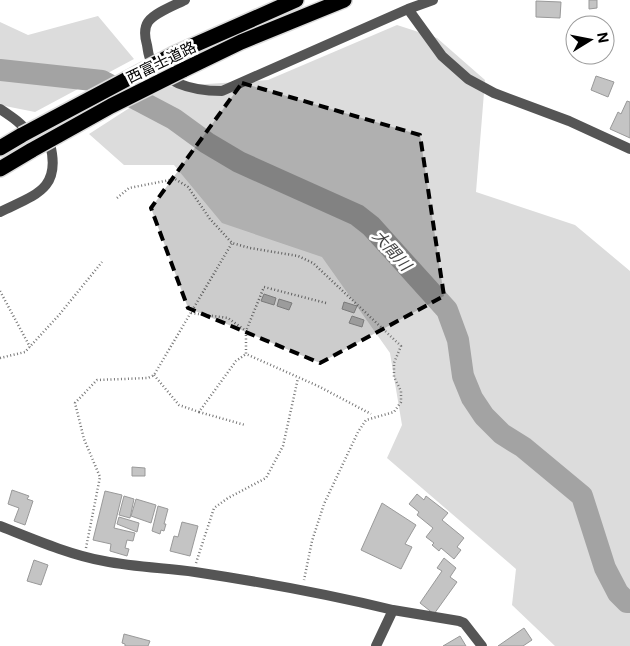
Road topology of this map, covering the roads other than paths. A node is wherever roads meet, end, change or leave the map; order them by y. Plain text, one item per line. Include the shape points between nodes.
1 (185, 0) edge
2 (296, 0) edge
3 (344, 0) edge
4 (433, 0) edge
5 (408, 9) junction
6 (0, 109) edge
7 (0, 148) edge
8 (630, 149) edge
9 (0, 169) edge
10 (0, 212) edge
11 (0, 526) edge
12 (393, 610) junction
13 (376, 646) edge
14 (482, 646) edge

1 - 5 street via 148,22 145,37 150,59 167,78 188,88 205,91 222,91
2 - 7 highway, 西富士道路, bridge via 174,54
3 - 9 highway, 西富士道路, bridge via 183,70 111,106
4 - 5 street
5 - 8 street via 442,56 468,79 494,93 569,121
6 - 10 street via 27,133 50,144 54,159 50,181 42,191
11 - 12 street via 105,562 302,590
12 - 13 street
12 - 14 street via 464,623

